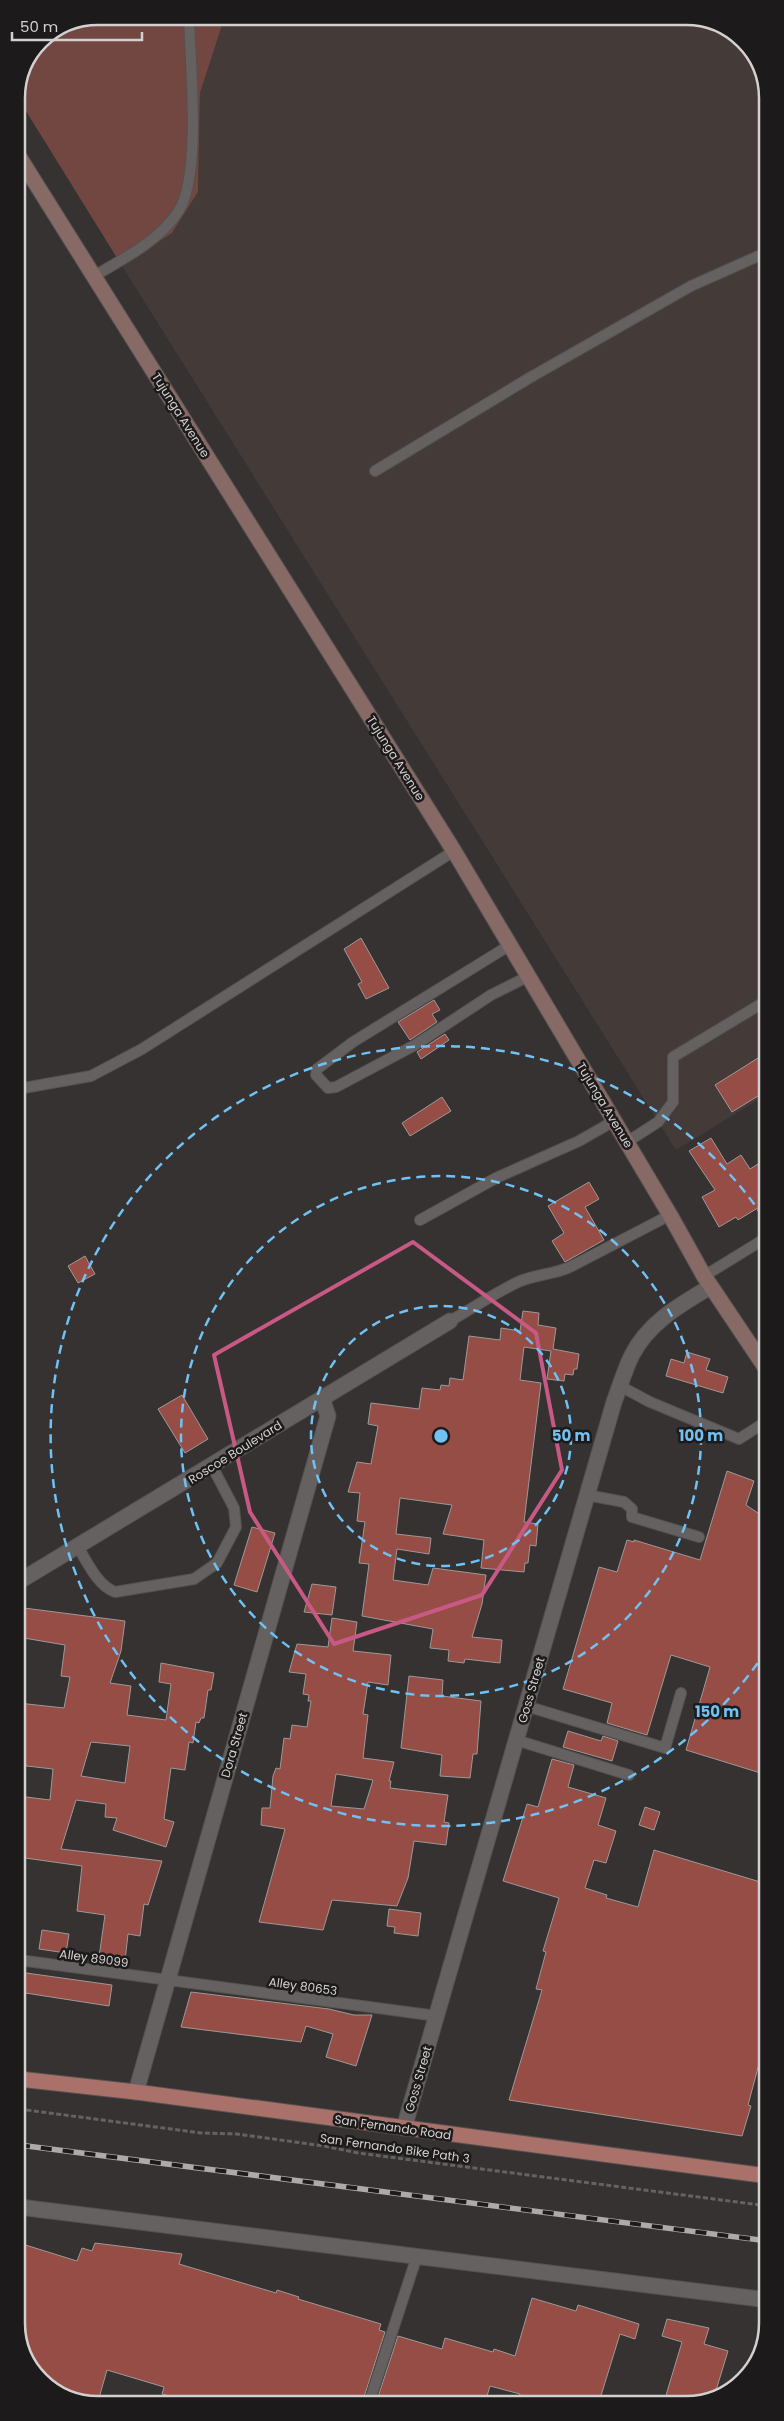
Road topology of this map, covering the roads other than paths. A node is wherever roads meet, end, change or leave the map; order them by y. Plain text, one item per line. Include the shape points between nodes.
1 (188, 25) edge
2 (25, 166) edge
3 (759, 256) edge
4 (94, 276) junction
5 (374, 471) dead end
6 (454, 851) junction
7 (510, 945) junction
8 (529, 976) junction
9 (759, 1005) edge
10 (25, 1088) edge
11 (614, 1120) junction
12 (627, 1142) junction
13 (670, 1215) junction
14 (420, 1220) dead end
15 (759, 1243) edge
16 (707, 1281) junction
17 (450, 1321) joint
18 (759, 1358) edge
19 (620, 1386) junction
20 (322, 1398) junction
21 (759, 1426) edge
22 (212, 1466) junction
23 (587, 1495) junction
24 (699, 1537) dead end
25 (78, 1547) junction
26 (25, 1578) edge
27 (681, 1693) dead end
28 (526, 1706) junction
29 (516, 1740) junction
30 (629, 1775) dead end
31 (25, 1961) edge
32 (167, 1982) junction
33 (436, 2016) junction
34 (25, 2080) edge
35 (136, 2092) junction
36 (404, 2128) junction
37 (759, 2175) edge
38 (25, 2208) edge
39 (417, 2256) junction
40 (759, 2299) edge
41 (371, 2396) edge

1 - 4 lane via 193,162 179,212 157,235
2 - 4 street, Tujunga Avenue
3 - 5 lane via 691,286 530,377
4 - 6 street, Tujunga Avenue
6 - 7 street, Tujunga Avenue
6 - 10 lane via 142,1049 91,1076
7 - 8 street, Tujunga Avenue
7 - 8 lane via 353,1042 316,1069 316,1075 328,1088 336,1087 414,1044 491,994
8 - 11 street, Tujunga Avenue
9 - 12 lane via 673,1057 673,1102 658,1122
11 - 12 street, Tujunga Avenue
11 - 14 lane via 579,1141 496,1178
12 - 13 street, Tujunga Avenue
13 - 16 street, Tujunga Avenue
13 - 17 lane via 554,1274 519,1281
15 - 16 lane
16 - 18 street, Tujunga Avenue
16 - 19 street, Goss Street via 652,1326 633,1354
17 - 20 street, Roscoe Boulevard
19 - 21 lane via 738,1439
19 - 23 street, Goss Street
20 - 22 street, Roscoe Boulevard
20 - 32 street, Dora Street via 328,1416
22 - 25 street, Roscoe Boulevard
22 - 25 lane via 234,1508 236,1527 216,1563 194,1579 115,1592 106,1589
23 - 24 lane via 624,1502 632,1508 632,1517
23 - 28 street, Goss Street
25 - 26 street, Roscoe Boulevard
27 - 28 lane via 665,1748
28 - 29 street, Goss Street
29 - 30 lane
29 - 33 street, Goss Street
31 - 32 lane, Alley 89099
32 - 33 lane, Alley 80653
32 - 35 street, Dora Street
33 - 36 street, Goss Street
34 - 35 main road, San Fernando Road
35 - 36 main road, San Fernando Road
36 - 37 main road, San Fernando Road
38 - 39 street
39 - 40 street
39 - 41 lane

